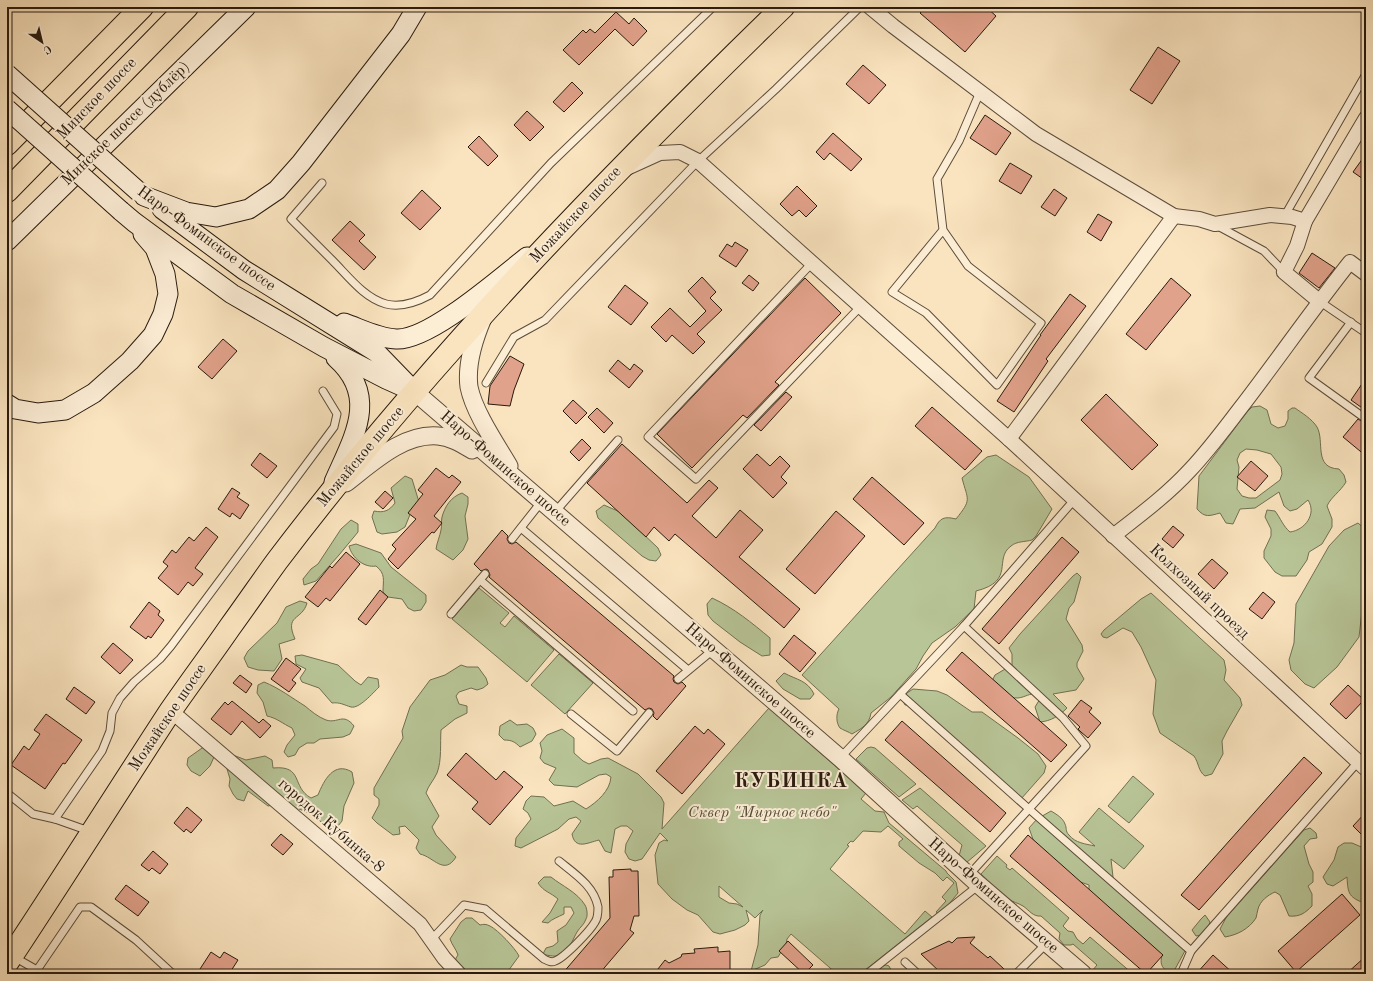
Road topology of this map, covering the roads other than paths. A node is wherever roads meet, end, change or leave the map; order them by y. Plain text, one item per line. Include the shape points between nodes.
1 (142, 7) edge
2 (187, 7) edge
3 (246, 7) edge
4 (417, 7) edge
5 (713, 7) edge
6 (783, 7) edge
7 (860, 7) edge
8 (870, 7) edge
9 (7, 74) edge
10 (1366, 74) edge
11 (980, 92) junction
12 (7, 109) edge
13 (1366, 120) edge
14 (7, 144) edge
15 (698, 161) junction
16 (615, 173) junction
17 (322, 183) dead end
18 (7, 191) edge
19 (142, 194) junction
20 (128, 216) junction
21 (1174, 216) junction
22 (1284, 217) junction
23 (1305, 221) junction
24 (1215, 224) junction
25 (943, 230) junction
26 (561, 231) junction
27 (7, 241) edge
28 (812, 263) junction
29 (1284, 272) junction
30 (1366, 274) edge
31 (1319, 301) junction
32 (861, 306) junction
33 (307, 309) junction
34 (487, 309) junction
35 (1351, 322) junction
36 (1366, 333) edge
37 (324, 347) junction
38 (486, 383) dead end
39 (323, 391) dead end
40 (415, 392) junction
41 (7, 404) edge
42 (1366, 419) edge
43 (1009, 438) junction
44 (618, 440) dead end
45 (518, 480) junction
46 (329, 495) junction
47 (1075, 499) junction
48 (542, 500) junction
49 (555, 512) junction
50 (521, 528) junction
51 (1113, 536) junction
52 (512, 539) dead end
53 (451, 614) dead end
54 (964, 626) junction
55 (713, 649) junction
56 (688, 670) junction
57 (678, 679) dead end
58 (900, 694) junction
59 (171, 711) junction
60 (633, 711) dead end
61 (649, 713) dead end
62 (571, 714) dead end
63 (840, 758) junction
64 (1362, 766) edge
65 (7, 794) edge
66 (1029, 810) junction
67 (55, 819) junction
68 (94, 832) junction
69 (559, 861) dead end
70 (974, 880) junction
71 (431, 941) junction
72 (1047, 943) junction
73 (1191, 951) junction
74 (9, 960) edge
75 (905, 962) dead end
76 (173, 974) edge
77 (459, 974) edge
78 (868, 974) edge
79 (918, 974) edge
80 (1016, 974) edge
81 (1083, 974) edge
82 (1181, 974) edge

1 - 14 main road, Минское шоссе
2 - 18 main road, Минское шоссе
3 - 27 main road, Минское шоссе (дублёр)
4 - 19 main road via 402,34 277,190 249,209 216,217 186,212
5 - 17 lane via 551,163 430,295 416,303 387,304 372,297 291,219
6 - 16 main road, Можайское шоссе
7 - 15 lane
8 - 11 street
9 - 19 main road, Наро-Фоминское шоссе, bridge
10 - 22 lane
11 - 21 street via 1036,134
11 - 25 lane via 959,141 937,179
12 - 20 main road, Наро-Фоминское шоссе, bridge
13 - 23 street
15 - 16 street, Колхозный проезд via 680,152 660,153
15 - 28 street, Колхозный проезд
15 - 38 lane via 545,320 514,337
16 - 26 main road, Можайское шоссе
19 - 33 main road, Наро-Фоминское шоссе via 244,270
20 - 37 main road, Наро-Фоминское шоссе via 232,294
20 - 41 main road via 155,248 165,274 168,294 163,314 153,335 130,361 94,393 65,410 38,413 15,409
21 - 24 street
21 - 43 street
22 - 23 street
22 - 24 street via 1270,215
23 - 29 street via 1298,246
24 - 29 lane via 1264,251
25 - 25 lane via 892,292 926,313 997,385 1042,323 968,266
26 - 33 main road via 447,319 407,338 384,338
26 - 34 main road, Можайское шоссе
28 - 32 street, Колхозный проезд
28 - 32 lane via 648,437 696,479
29 - 31 street
30 - 31 street via 1350,262
31 - 35 lane
31 - 51 street via 1272,367 1190,471
32 - 43 street, Колхозный проезд
33 - 40 main road, Наро-Фоминское шоссе via 376,352
34 - 40 main road, Можайское шоссе
34 - 45 street via 472,355 469,387 487,429
35 - 36 lane
35 - 42 lane via 1308,378
37 - 40 main road, Наро-Фоминское шоссе
37 - 46 main road via 353,378 359,395 360,410 357,429
39 - 67 lane via 337,414 334,427 171,646 120,698 112,713 110,731 102,751
40 - 45 street, Наро-Фоминское шоссе
40 - 46 main road, Можайское шоссе
43 - 47 street, Колхозный проезд
44 - 49 lane
45 - 46 street via 458,441 439,436 424,436 395,447
45 - 48 street, Наро-Фоминское шоссе
46 - 59 main road, Можайское шоссе via 275,564
47 - 51 street, Колхозный проезд
47 - 54 lane
48 - 49 street, Наро-Фоминское шоссе
48 - 50 lane
49 - 55 street, Наро-Фоминское шоссе
50 - 52 lane
50 - 56 lane
51 - 64 street, Колхозный проезд
53 - 60 lane via 483,577
54 - 58 lane
54 - 66 lane via 1063,718 1086,746
55 - 56 lane
55 - 63 street, Наро-Фоминское шоссе
56 - 57 lane
58 - 63 lane
58 - 66 lane
59 - 68 main road, Можайское шоссе
59 - 71 street, городок Кубинка-8 via 420,924
61 - 62 lane via 616,751
63 - 70 street, Наро-Фоминское шоссе
64 - 73 lane
65 - 67 lane via 33,814
66 - 70 lane
66 - 73 lane
67 - 68 lane
68 - 74 main road, Можайское шоссе
69 - 71 lane via 589,886 598,908 596,922 560,959 549,962 485,909 464,904
70 - 72 street, Наро-Фоминское шоссе
70 - 78 lane
71 - 77 street, городок Кубинка-8
72 - 80 lane
72 - 81 street, Наро-Фоминское шоссе
73 - 82 lane
74 - 76 lane via 37,970 80,907 91,907 136,940
75 - 79 lane

